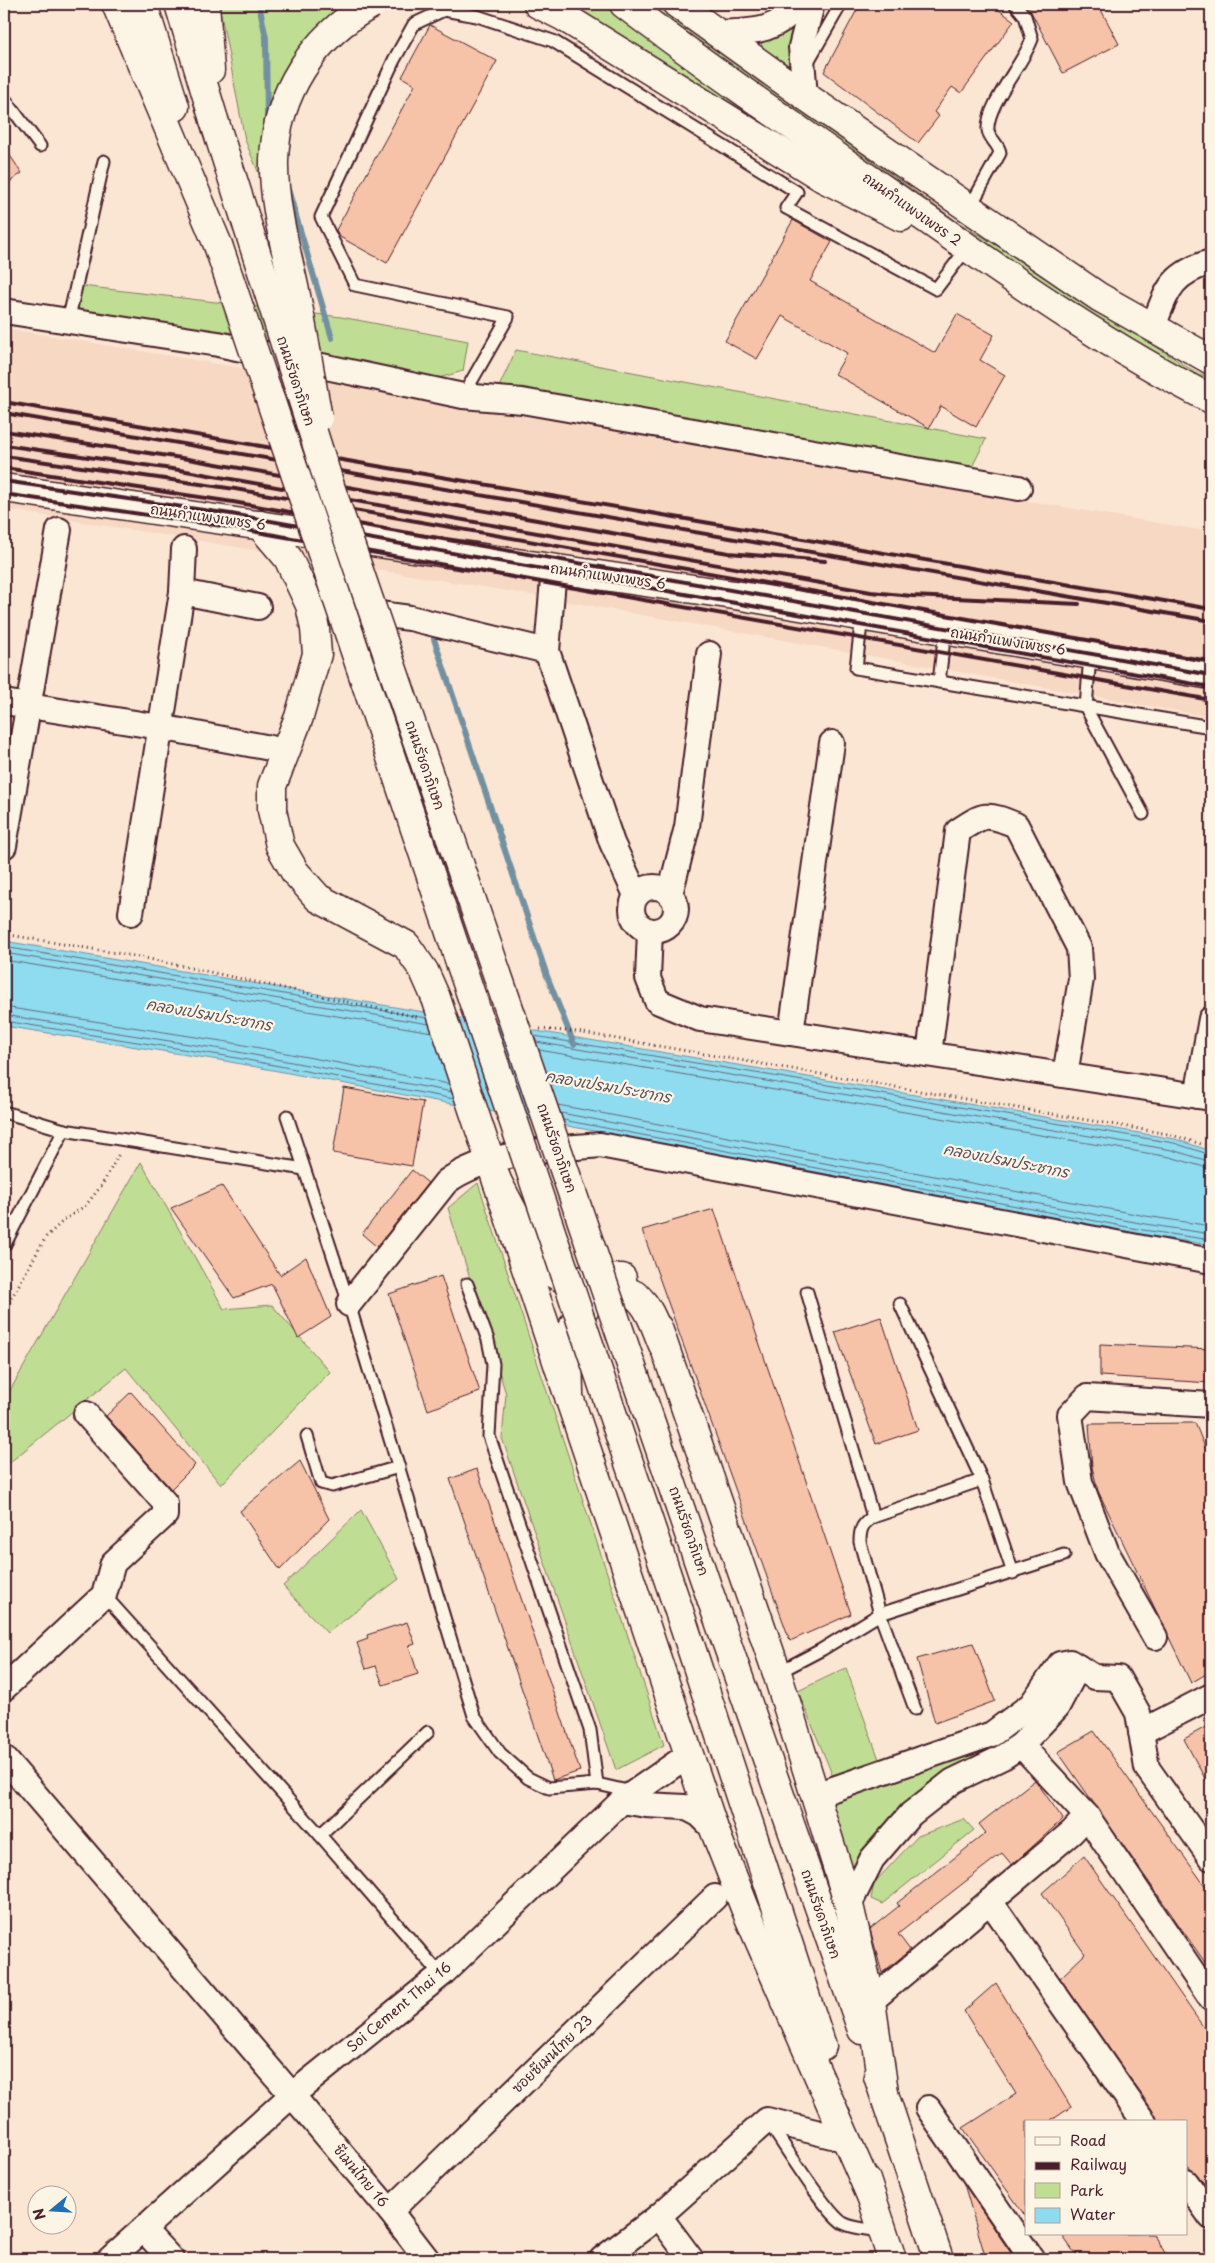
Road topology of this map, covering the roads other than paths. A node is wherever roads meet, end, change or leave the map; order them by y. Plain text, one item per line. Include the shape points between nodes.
1 (116, 4) edge
2 (143, 4) edge
3 (179, 4) edge
4 (205, 4) edge
5 (372, 4) edge
6 (624, 4) edge
7 (677, 4) edge
8 (800, 4) edge
9 (812, 4) edge
10 (821, 4) edge
11 (841, 4) edge
12 (1015, 4) edge
13 (542, 5) edge
14 (803, 32) junction
15 (715, 33) junction
16 (804, 84) junction
17 (4, 98) edge
18 (214, 120) junction
19 (40, 146) dead end
20 (104, 161) dead end
21 (969, 209) junction
22 (943, 231) junction
23 (218, 245) junction
24 (968, 248) junction
25 (1211, 262) edge
26 (4, 311) edge
27 (68, 322) junction
28 (1153, 327) junction
29 (1211, 360) edge
30 (462, 396) junction
31 (1211, 399) edge
32 (4, 488) edge
33 (1019, 488) dead end
34 (331, 489) junction
35 (260, 524) junction
36 (59, 530) dead end
37 (184, 549) dead end
38 (554, 568) junction
39 (182, 592) junction
40 (310, 605) junction
41 (258, 606) dead end
42 (862, 616) junction
43 (945, 630) junction
44 (548, 651) junction
45 (709, 654) dead end
46 (1090, 654) junction
47 (1211, 675) edge
48 (938, 682) junction
49 (4, 702) edge
50 (29, 706) junction
51 (1086, 708) junction
52 (160, 727) junction
53 (1211, 727) edge
54 (832, 743) dead end
55 (286, 751) junction
56 (1143, 814) dead end
57 (4, 846) edge
58 (670, 894) junction
59 (636, 895) junction
60 (131, 914) dead end
61 (650, 931) junction
62 (1211, 1019) edge
63 (791, 1033) junction
64 (929, 1054) junction
65 (1065, 1075) junction
66 (1204, 1097) edge
67 (4, 1112) edge
68 (287, 1116) dead end
69 (64, 1130) junction
70 (304, 1170) junction
71 (494, 1171) junction
72 (4, 1246) edge
73 (1211, 1261) edge
74 (467, 1284) dead end
75 (806, 1292) dead end
76 (349, 1304) junction
77 (900, 1304) dead end
78 (663, 1345) junction
79 (569, 1397) junction
80 (1211, 1408) edge
81 (86, 1414) dead end
82 (307, 1436) dead end
83 (398, 1467) junction
84 (982, 1480) junction
85 (873, 1517) junction
86 (1064, 1555) dead end
87 (1013, 1572) junction
88 (104, 1595) junction
89 (880, 1614) junction
90 (1155, 1636) dead end
91 (1078, 1667) junction
92 (777, 1673) junction
93 (4, 1688) edge
94 (1211, 1696) edge
95 (915, 1709) dead end
96 (428, 1732) dead end
97 (1141, 1732) junction
98 (1022, 1745) junction
99 (688, 1755) junction
100 (4, 1758) edge
101 (597, 1784) junction
102 (816, 1795) junction
103 (628, 1797) junction
104 (1087, 1816) junction
105 (714, 1829) junction
106 (320, 1835) junction
107 (1211, 1858) edge
108 (715, 1897) dead end
109 (990, 1902) junction
110 (850, 1904) junction
111 (441, 1975) junction
112 (1211, 1999) edge
113 (871, 2001) junction
114 (884, 2092) junction
115 (292, 2095) junction
116 (928, 2108) dead end
117 (767, 2120) junction
118 (1143, 2120) edge
119 (848, 2140) junction
120 (1188, 2185) edge
121 (872, 2198) junction
122 (390, 2211) junction
123 (660, 2216) junction
124 (1211, 2217) edge
125 (143, 2229) junction
126 (883, 2231) junction
127 (110, 2259) edge
128 (172, 2259) edge
129 (427, 2259) edge
130 (602, 2259) edge
131 (691, 2259) edge
132 (892, 2259) edge
133 (940, 2259) edge
134 (1032, 2259) edge

1 - 23 main road
2 - 23 main road
3 - 18 main road, ถนนรัชดาภิเษก
4 - 18 main road
5 - 34 main road, bridge via 339,25 308,59 288,94 276,137 274,160 278,207
6 - 22 main road, ถนนกำแพงเพชร 2
7 - 15 main road
8 - 15 street via 775,26 759,31
9 - 14 street
10 - 14 lane
11 - 16 lane
12 - 21 lane via 1025,16 1032,39 989,122 989,133 1000,154
13 - 22 main road via 824,179 902,217
14 - 16 street
15 - 16 main road
16 - 21 main road
17 - 19 lane
18 - 34 main road, ถนนรัชดาภิเษก, bridge
20 - 27 lane
21 - 28 main road via 1099,297
22 - 24 main road, ถนนกำแพงเพชร 2
23 - 121 main road, bridge via 679,1611
24 - 30 lane via 936,289 786,208 797,192 553,40 477,16 444,10 414,24 321,217 355,285 508,318
24 - 31 main road, ถนนกำแพงเพชร 2 via 1122,349
25 - 28 street via 1180,277 1168,288
26 - 27 street
27 - 30 street via 218,344
28 - 29 main road
30 - 33 street via 522,401
32 - 35 main road, ถนนกำแพงเพชร 6
34 - 114 main road, ถนนรัชดาภิเษก, bridge
35 - 38 main road, ถนนกำแพงเพชร 6
35 - 40 main road via 288,558
36 - 50 street
37 - 39 street
38 - 42 main road, ถนนกำแพงเพชร 6
38 - 44 street
39 - 41 street
39 - 52 street
40 - 44 street via 410,618
40 - 55 main road via 317,654
42 - 43 main road, ถนนกำแพงเพชร 6
42 - 48 lane via 856,668
43 - 46 main road, ถนนกำแพงเพชร 6
43 - 48 lane
44 - 59 street via 612,843
45 - 58 street via 687,827
46 - 47 main road, ถนนกำแพงเพชร 6
46 - 51 lane
48 - 51 lane
49 - 50 street
50 - 52 street
50 - 57 street
51 - 53 lane
51 - 56 lane
52 - 55 street
52 - 60 street
54 - 63 street
55 - 71 main road, bridge via 272,786 272,810 280,846 295,872 318,898 406,945 424,971 427,1008 479,1127
58 - 59 street via 650,887
58 - 61 street via 676,909 675,916 665,928
59 - 61 street via 633,917 637,924
61 - 63 street via 648,978 657,1001 700,1019
62 - 66 street
63 - 64 street
64 - 65 street
64 - 65 street via 958,831 978,818 992,816 1016,825 1079,948 1080,979
65 - 66 street
67 - 69 lane
68 - 70 lane
69 - 70 lane
69 - 72 lane
70 - 76 lane
71 - 73 street via 566,1148 600,1145
71 - 76 street via 466,1169 446,1182
71 - 78 main road via 531,1246 550,1272 562,1278 582,1281 616,1277 631,1279 643,1287 652,1304
71 - 79 main road
74 - 101 lane via 488,1340 493,1364 489,1436 590,1730
75 - 85 lane
76 - 83 lane
77 - 84 lane
78 - 79 main road via 647,1310 634,1294 620,1290 599,1294 574,1324 570,1342
78 - 92 main road
79 - 99 main road
80 - 90 street via 1086,1397 1070,1415 1080,1482 1107,1553
81 - 88 street via 166,1509 157,1524 113,1563
82 - 83 lane via 322,1483 332,1486
83 - 101 lane via 474,1716 500,1753 528,1778 549,1788
84 - 85 lane
84 - 87 lane
85 - 89 lane via 860,1529 860,1542
86 - 87 lane
87 - 89 lane
88 - 93 street
88 - 106 lane
89 - 92 lane
89 - 95 lane
91 - 97 street via 1094,1677 1118,1678 1138,1713
91 - 98 street via 1057,1707
91 - 102 street via 1070,1662 1060,1664 1032,1705 992,1734
92 - 102 main road
94 - 97 street
96 - 106 lane
97 - 107 street via 1147,1768
98 - 104 street
98 - 110 street via 953,1782 911,1814 872,1859
99 - 103 street, Soi Cement Thai 16
99 - 105 main road
100 - 115 street, ซีเมนไทย 16
101 - 103 lane
102 - 110 main road
103 - 105 street via 646,1805 685,1807 700,1815
103 - 111 street, Soi Cement Thai 16
104 - 109 street
104 - 112 street
105 - 119 main road via 756,1933
106 - 111 lane
108 - 122 street, ซอยซีเมนไทย 23
109 - 113 street
109 - 118 street
110 - 113 main road
111 - 115 street, Soi Cement Thai 16
113 - 114 main road
114 - 133 main road, ถนนรัชดาภิเษก
115 - 122 street, ซีเมนไทย 16
115 - 125 street, Soi Cement Thai 16
116 - 134 street
117 - 119 street
117 - 123 street
117 - 126 lane via 842,2222 855,2228
119 - 121 main road
120 - 124 street
121 - 126 main road
122 - 129 street, ซีเมนไทย 16
123 - 130 street
123 - 131 street
125 - 127 street, Soi Cement Thai 16
125 - 128 street
126 - 132 main road

